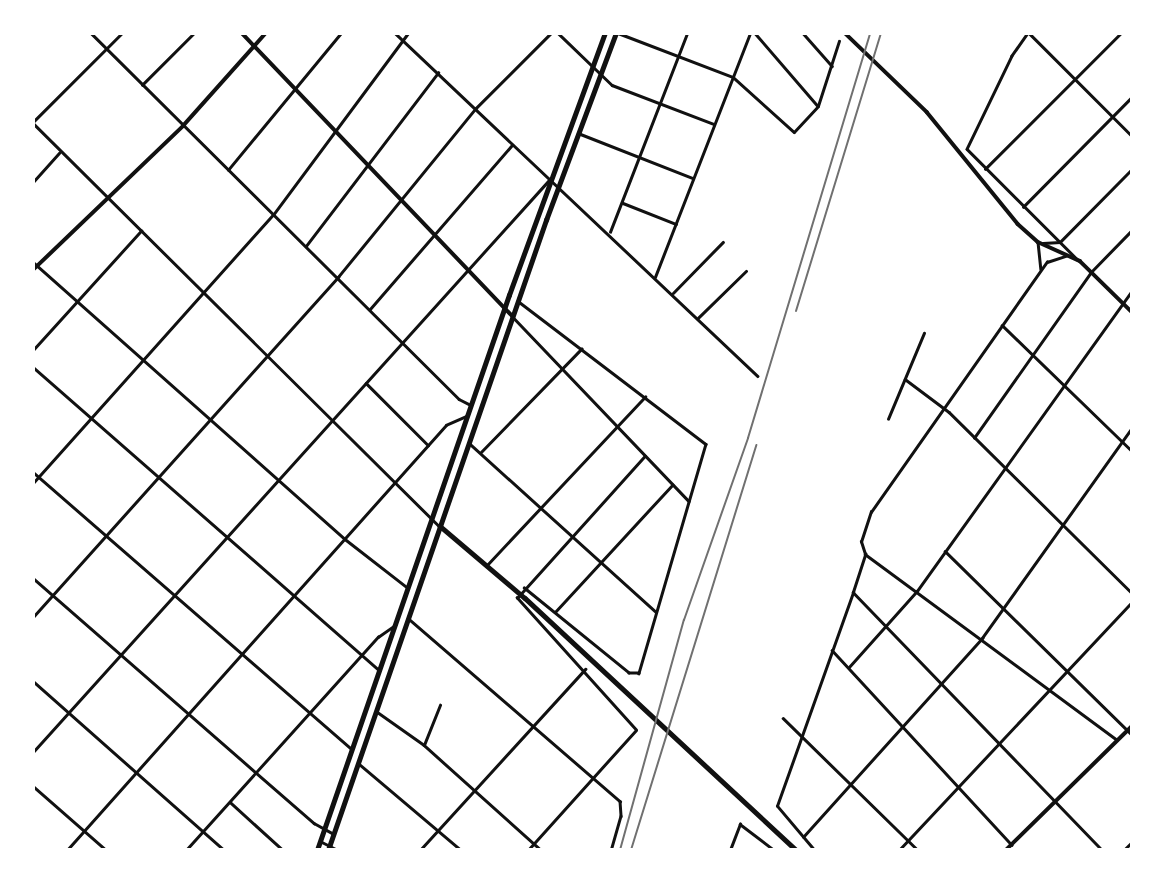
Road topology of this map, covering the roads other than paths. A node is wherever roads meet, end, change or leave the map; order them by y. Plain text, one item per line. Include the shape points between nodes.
1 (91, 33) edge
2 (122, 33) edge
3 (194, 33) edge
4 (242, 33) edge
5 (266, 33) edge
6 (341, 33) edge
7 (395, 33) edge
8 (408, 33) edge
9 (551, 33) edge
10 (558, 33) edge
11 (605, 33) edge
12 (617, 33) edge
13 (687, 33) edge
14 (753, 33) edge
15 (803, 33) edge
16 (845, 33) edge
17 (1029, 33) edge
18 (1121, 33) edge
19 (402, 39) junction
20 (839, 41) dead end
21 (254, 46) junction
22 (106, 49) junction
23 (678, 55) junction
24 (832, 66) junction
25 (592, 68) junction
26 (438, 73) junction
27 (600, 76) junction
28 (733, 77) junction
29 (1076, 79) junction
30 (141, 85) junction
31 (296, 89) junction
32 (1132, 97) edge
33 (660, 103) junction
34 (818, 106) junction
35 (475, 109) junction
36 (1113, 117) junction
37 (33, 123) edge
38 (714, 124) junction
39 (183, 126) junction
40 (335, 130) junction
41 (578, 133) junction
42 (1132, 136) edge
43 (512, 144) junction
44 (60, 152) junction
45 (640, 157) junction
46 (368, 166) junction
47 (1132, 169) edge
48 (229, 170) junction
49 (985, 170) junction
50 (693, 178) junction
51 (550, 179) junction
52 (33, 181) edge
53 (559, 185) junction
54 (109, 198) junction
55 (400, 199) junction
56 (622, 203) junction
57 (1023, 207) junction
58 (273, 215) junction
59 (676, 223) junction
60 (1132, 230) edge
61 (141, 232) junction
62 (610, 232) junction
63 (434, 235) junction
64 (723, 242) dead end
65 (1038, 242) junction
66 (1060, 242) junction
67 (306, 246) junction
68 (1069, 256) junction
69 (1080, 261) junction
70 (35, 266) edge
71 (466, 269) junction
72 (746, 271) dead end
73 (1040, 271) junction
74 (1091, 272) junction
75 (338, 277) junction
76 (655, 277) junction
77 (1132, 291) edge
78 (204, 293) junction
79 (673, 293) junction
80 (517, 301) junction
81 (77, 302) junction
82 (1121, 302) junction
83 (504, 308) junction
84 (370, 309) junction
85 (1132, 312) edge
86 (512, 316) junction
87 (698, 318) junction
88 (1003, 325) junction
89 (924, 333) dead end
90 (402, 341) junction
91 (581, 349) junction
92 (33, 350) edge
93 (1032, 354) junction
94 (267, 357) junction
95 (144, 359) junction
96 (33, 367) edge
97 (562, 369) junction
98 (758, 376) dead end
99 (905, 379) junction
100 (366, 383) junction
101 (1063, 385) junction
102 (645, 397) junction
103 (471, 405) junction
104 (943, 408) junction
105 (468, 415) junction
106 (91, 418) junction
107 (212, 419) junction
108 (888, 419) dead end
109 (331, 420) junction
110 (618, 428) junction
111 (1132, 428) edge
112 (974, 438) junction
113 (1122, 442) junction
114 (468, 443) junction
115 (429, 445) junction
116 (1132, 451) edge
117 (481, 452) junction
118 (645, 456) junction
119 (1003, 467) junction
120 (33, 472) edge
121 (39, 477) junction
122 (158, 478) junction
123 (278, 479) junction
124 (33, 483) edge
125 (395, 483) junction
126 (672, 485) junction
127 (689, 501) junction
128 (542, 510) junction
129 (432, 520) junction
130 (1063, 525) junction
131 (440, 526) junction
132 (106, 536) junction
133 (571, 537) junction
134 (225, 538) junction
135 (345, 539) junction
136 (946, 551) junction
137 (865, 554) junction
138 (601, 564) junction
139 (487, 565) junction
140 (33, 578) edge
141 (408, 588) junction
142 (524, 588) junction
143 (917, 591) junction
144 (853, 592) junction
145 (1132, 593) edge
146 (518, 594) junction
147 (53, 595) junction
148 (173, 596) junction
149 (293, 598) junction
150 (1132, 602) edge
151 (1004, 608) junction
152 (555, 612) junction
153 (656, 612) junction
154 (33, 617) edge
155 (407, 619) junction
156 (395, 625) junction
157 (888, 625) junction
158 (982, 638) junction
159 (832, 650) junction
160 (121, 655) junction
161 (241, 656) junction
162 (359, 657) junction
163 (849, 667) junction
164 (585, 669) junction
165 (379, 670) junction
166 (1065, 670) junction
167 (33, 681) edge
168 (943, 683) junction
169 (1047, 687) junction
170 (440, 705) dead end
171 (376, 711) junction
172 (69, 713) junction
173 (188, 715) junction
174 (307, 715) junction
175 (783, 718) dead end
176 (533, 724) junction
177 (904, 726) junction
178 (1132, 726) edge
179 (1127, 731) junction
180 (802, 735) junction
181 (1132, 735) edge
182 (1117, 740) junction
183 (998, 741) junction
184 (424, 745) junction
185 (352, 749) junction
186 (33, 752) edge
187 (358, 763) junction
188 (136, 773) junction
189 (255, 773) junction
190 (594, 778) junction
191 (851, 784) junction
192 (958, 785) junction
193 (33, 786) edge
194 (475, 790) junction
195 (1056, 801) junction
196 (230, 802) junction
197 (84, 830) junction
198 (323, 830) junction
199 (438, 830) junction
200 (202, 831) junction
201 (334, 834) junction
202 (802, 837) junction
203 (908, 840) junction
204 (320, 841) junction
205 (1132, 842) edge
206 (534, 843) junction
207 (1012, 845) junction
208 (329, 848) edge
209 (67, 850) edge
210 (106, 850) edge
211 (186, 850) edge
212 (224, 850) edge
213 (283, 850) edge
214 (317, 850) edge
215 (338, 850) edge
216 (420, 850) edge
217 (461, 850) edge
218 (528, 850) edge
219 (541, 850) edge
220 (611, 850) edge
221 (730, 850) edge
222 (774, 850) edge
223 (796, 850) edge
224 (814, 850) edge
225 (899, 850) edge
226 (918, 850) edge
227 (1006, 850) edge
228 (1016, 850) edge
229 (1102, 850) edge
230 (1124, 850) edge

1 - 22 street
2 - 22 street
3 - 30 street
4 - 21 street
5 - 21 street
6 - 31 street
7 - 19 street
8 - 19 street
9 - 35 street
10 - 25 street
11 - 25 main road
12 - 23 street
12 - 27 main road
13 - 23 street
14 - 28 street
14 - 34 street
15 - 24 street
16 - 65 street via 927,112 979,179
17 - 29 street
17 - 49 street via 967,145
18 - 29 street
19 - 26 street
19 - 40 street
20 - 24 street
21 - 31 street
21 - 39 street
22 - 30 street
22 - 37 street
23 - 28 street
23 - 33 street
24 - 34 street
25 - 27 street
25 - 51 main road
26 - 35 street
26 - 46 street
27 - 33 street
27 - 41 main road
28 - 34 street via 790,132 797,131
28 - 38 street
29 - 36 street
29 - 49 street
30 - 39 street
31 - 40 street
31 - 48 street
32 - 36 street
33 - 38 street
33 - 45 street
35 - 43 street
35 - 55 street
36 - 42 street
36 - 57 street
37 - 44 street
38 - 50 street
39 - 48 street
39 - 54 street
40 - 46 street
40 - 58 street
41 - 45 street
41 - 53 main road
43 - 51 street
43 - 63 street
44 - 52 street
44 - 54 street
45 - 50 street
45 - 56 street
46 - 55 street
46 - 67 street
47 - 66 street
48 - 58 street
49 - 57 street
50 - 59 street
51 - 53 street
51 - 71 street
51 - 83 main road
53 - 62 street
53 - 80 main road
54 - 61 street
54 - 70 street
55 - 63 street
55 - 75 street
56 - 59 street
56 - 62 street
57 - 66 street
58 - 67 street
58 - 78 street
59 - 76 street
60 - 74 street
61 - 78 street
61 - 81 street
62 - 76 street
63 - 71 street
63 - 84 street
64 - 79 street
65 - 66 street
65 - 68 street
65 - 73 street
66 - 69 street
67 - 75 street
68 - 69 street
68 - 73 street via 1051,258
69 - 74 street
70 - 81 street
71 - 83 street
71 - 90 street
72 - 87 street
73 - 88 street
74 - 82 street
74 - 93 street
75 - 84 street
75 - 94 street
76 - 79 street
77 - 82 street
78 - 94 street
78 - 95 street
79 - 87 street
80 - 86 main road
80 - 91 street
81 - 92 street
81 - 95 street
82 - 85 street
82 - 101 street
83 - 86 street
83 - 103 main road
84 - 90 street
86 - 97 street
86 - 114 main road
87 - 98 street
88 - 93 street
88 - 104 street
89 - 99 street
90 - 100 street
90 - 103 street via 459,399
91 - 97 street
91 - 102 street
93 - 101 street
93 - 112 street
94 - 107 street
94 - 109 street
95 - 106 street
95 - 107 street
96 - 106 street
97 - 110 street
97 - 117 street
99 - 104 street
99 - 108 street
100 - 109 street
100 - 115 street
101 - 113 street
101 - 119 street
102 - 110 street
102 - 127 street via 706,444
103 - 105 main road
104 - 112 street
104 - 137 street via 874,507 861,542
105 - 115 street via 446,425
105 - 129 main road
106 - 121 street
106 - 122 street
107 - 122 street
107 - 123 street
109 - 123 street
109 - 125 street
110 - 118 street
110 - 128 street
111 - 113 street
112 - 119 street
113 - 116 street
113 - 130 street
114 - 117 street
114 - 131 main road
115 - 125 street
117 - 128 street
118 - 126 street
118 - 133 street
119 - 130 street
119 - 136 street
120 - 121 street
121 - 124 street
121 - 132 street
122 - 132 street
122 - 134 street
123 - 134 street
123 - 135 street
125 - 129 street
125 - 135 street
126 - 127 street
126 - 138 street
127 - 153 street
128 - 133 street
128 - 139 street
129 - 131 street
129 - 141 main road
130 - 145 street
130 - 151 street
131 - 139 main road
131 - 155 main road
132 - 147 street
132 - 148 street
133 - 138 street
133 - 142 street
134 - 148 street
134 - 149 street
135 - 141 street
135 - 149 street
136 - 143 street
136 - 151 street
137 - 143 street
137 - 144 street
138 - 152 street
138 - 153 street
139 - 146 main road
140 - 147 street
141 - 156 main road
142 - 146 street
142 - 152 street
143 - 157 street
143 - 158 street
144 - 157 street
144 - 159 street
146 - 164 street via 517,601
146 - 223 main road
147 - 154 street
147 - 160 street
148 - 160 street
148 - 161 street
149 - 161 street
149 - 162 street
150 - 166 street
151 - 158 street
151 - 166 street
152 - 153 street via 629,673 641,670
155 - 171 main road
155 - 176 street
156 - 162 street
156 - 165 main road
157 - 163 street
157 - 168 street
158 - 168 street
158 - 169 street
159 - 163 street
159 - 180 street
160 - 172 street
160 - 173 street
161 - 173 street
161 - 174 street
162 - 165 street
162 - 174 street
163 - 177 street
164 - 176 street
164 - 190 street via 636,727
165 - 185 main road
166 - 169 street
166 - 179 street
167 - 172 street
168 - 177 street
168 - 183 street
169 - 182 street
169 - 183 street
170 - 184 street
171 - 184 street
171 - 187 main road
172 - 186 street
172 - 188 street
173 - 188 street
173 - 189 street
174 - 185 street
174 - 189 street
175 - 180 street
176 - 190 street
176 - 194 street
177 - 191 street
177 - 192 street
178 - 179 street
179 - 181 street
179 - 182 street
180 - 191 street
180 - 202 street via 779,800 780,812
182 - 195 street
183 - 192 street
183 - 195 street
184 - 194 street
185 - 198 main road
187 - 199 street
187 - 201 main road
188 - 197 street
188 - 200 street
189 - 196 street
189 - 198 street
190 - 206 street
190 - 220 street via 620,801 621,816
191 - 202 street
191 - 203 street
192 - 203 street
192 - 207 street
193 - 197 street
194 - 199 street
194 - 206 street
195 - 207 street
195 - 229 street
196 - 200 street
196 - 213 street
197 - 209 street
197 - 210 street
198 - 201 street
198 - 204 main road
199 - 216 street
199 - 217 street
200 - 211 street
200 - 212 street
201 - 208 main road
202 - 224 street
203 - 225 street
203 - 226 street
204 - 208 street
204 - 214 main road
205 - 230 street
206 - 218 street
206 - 219 street
207 - 227 street
207 - 228 street
208 - 215 street
221 - 222 street via 740,824

